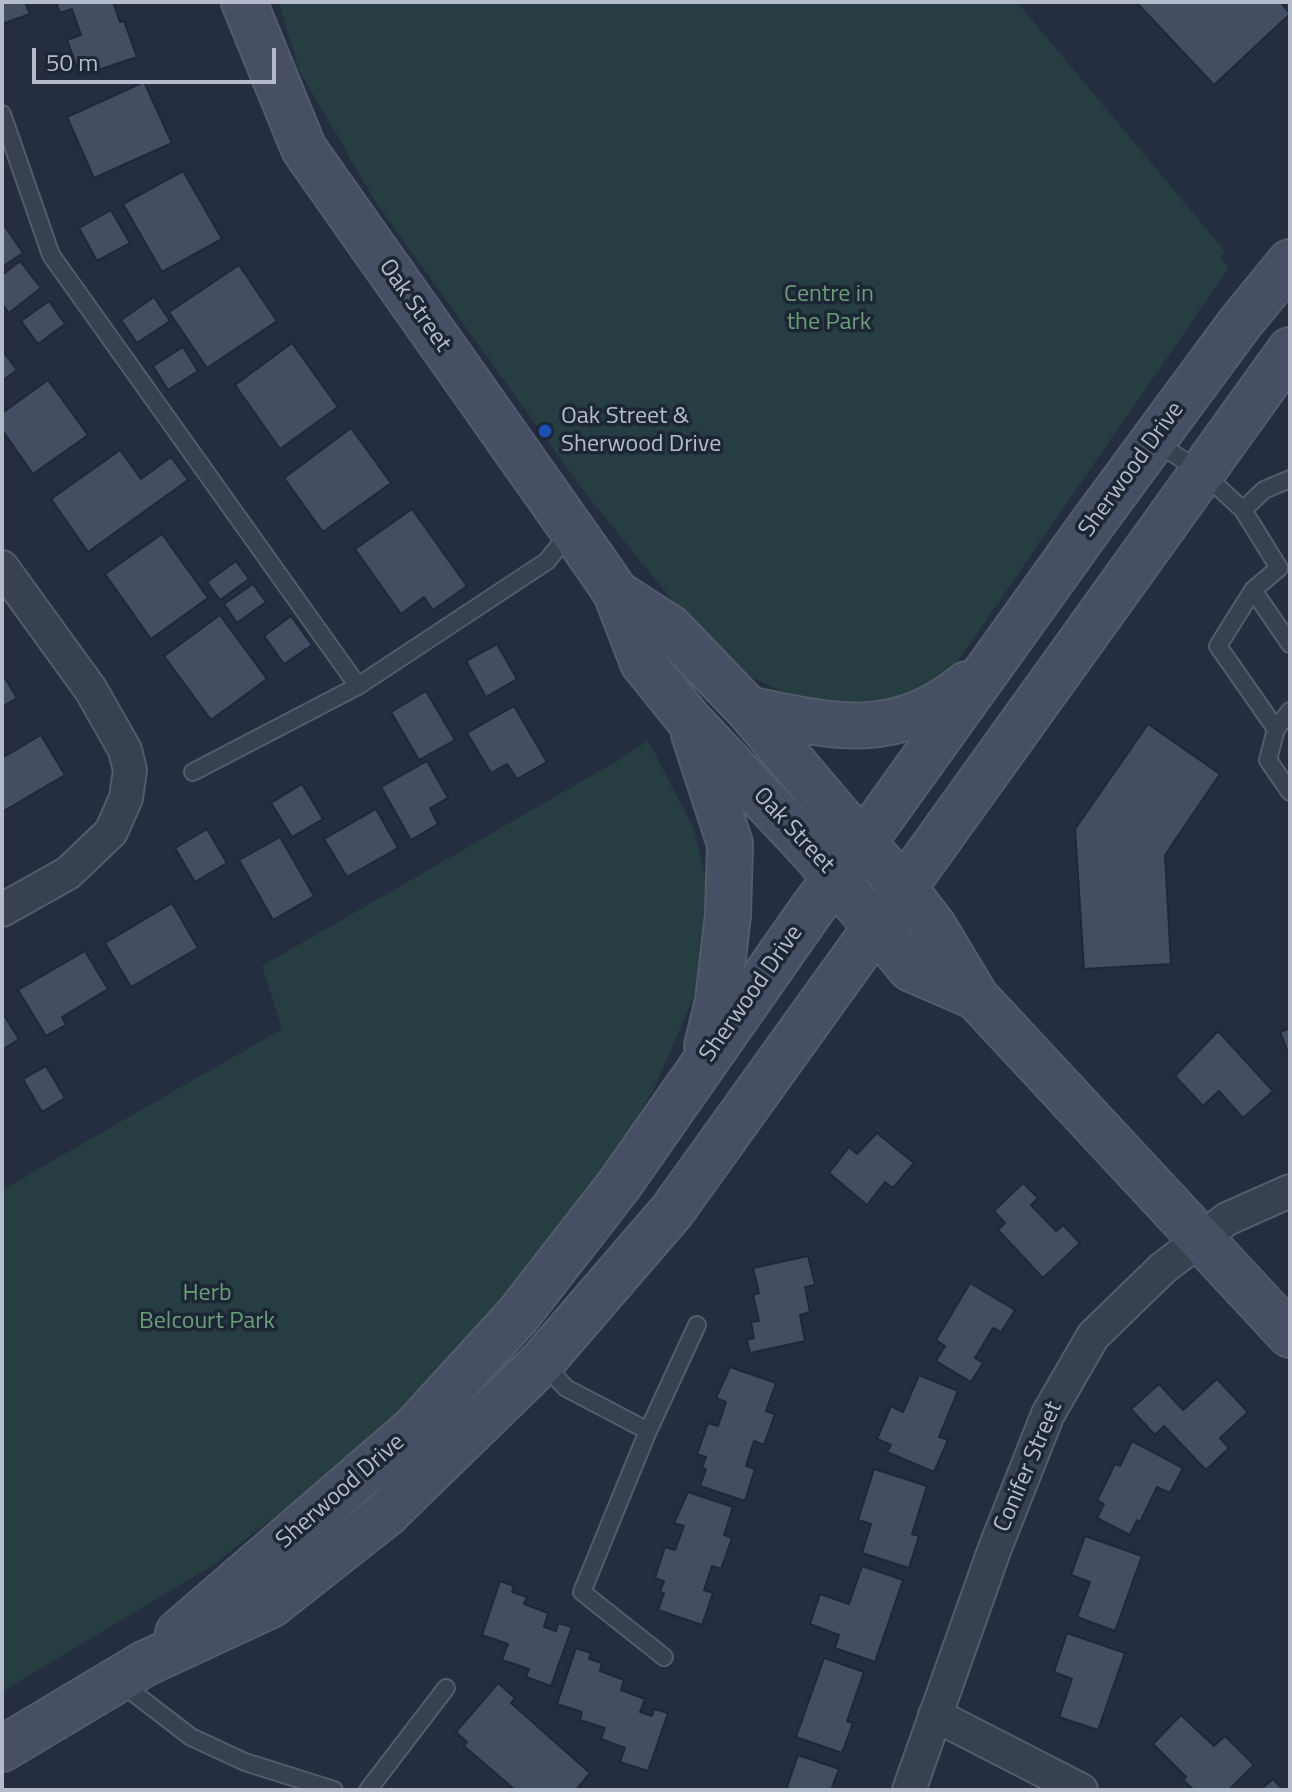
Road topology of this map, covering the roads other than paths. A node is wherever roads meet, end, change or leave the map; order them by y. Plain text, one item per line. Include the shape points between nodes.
1 (244, 2) edge
2 (2, 114) edge
3 (1290, 262) edge
4 (1290, 350) edge
5 (1154, 441) junction
6 (1203, 473) junction
7 (1290, 479) edge
8 (1243, 510) junction
9 (571, 531) junction
10 (1284, 564) edge
11 (2, 567) edge
12 (1253, 590) junction
13 (616, 593) junction
14 (1290, 644) edge
15 (991, 664) junction
16 (358, 686) junction
17 (748, 709) junction
18 (1290, 711) edge
19 (689, 720) junction
20 (1276, 729) junction
21 (193, 772) dead end
22 (1290, 792) edge
23 (863, 841) junction
24 (835, 877) junction
25 (904, 888) junction
26 (2, 910) edge
27 (877, 926) junction
28 (976, 997) junction
29 (702, 1064) junction
30 (1290, 1191) edge
31 (1201, 1240) junction
32 (697, 1325) dead end
33 (1290, 1335) edge
34 (542, 1362) junction
35 (648, 1431) junction
36 (664, 1657) dead end
37 (130, 1672) junction
38 (446, 1688) dead end
39 (935, 1715) junction
40 (2, 1749) edge
41 (334, 1790) edge
42 (368, 1790) edge
43 (909, 1790) edge
44 (1081, 1790) edge

1 - 9 main road, Oak Street via 304,149
2 - 16 lane via 51,255
3 - 5 main road, Sherwood Drive
4 - 6 main road, Sherwood Drive
5 - 6 lane
5 - 15 main road, Sherwood Drive
6 - 8 lane
6 - 25 main road, Sherwood Drive
7 - 8 lane via 1264,490
8 - 10 lane
9 - 13 main road, Oak Street
9 - 16 lane via 547,561
10 - 12 lane
11 - 26 street via 91,690 125,750 130,770 126,798 111,832 68,873
12 - 14 lane
12 - 20 lane via 1218,646
13 - 17 main road, Oak Street via 670,628
13 - 19 main road, Oak Street via 643,663
15 - 17 main road via 952,696 912,718 875,726 844,727
15 - 23 main road, Sherwood Drive
16 - 21 lane
17 - 23 main road, Oak Street
18 - 20 lane
19 - 24 main road, Oak Street
19 - 29 main road via 730,844 718,1001
20 - 22 lane via 1268,760
23 - 24 main road, Sherwood Drive
23 - 25 main road, Oak Street
24 - 27 main road, Oak Street
24 - 29 main road, Sherwood Drive
25 - 27 main road, Sherwood Drive
25 - 28 main road, Oak Street
27 - 28 main road, Oak Street via 911,969
27 - 34 main road, Sherwood Drive via 672,1211
28 - 31 main road, Oak Street
29 - 37 main road, Sherwood Drive via 619,1185 518,1315 414,1429
30 - 31 street, Conifer Street via 1227,1219
31 - 33 main road, Oak Street
31 - 39 street, Conifer Street via 1163,1268 1093,1336 1048,1414
32 - 35 lane
34 - 35 lane via 566,1388
34 - 37 main road, Sherwood Drive via 385,1515 271,1605
35 - 36 lane via 582,1592
37 - 40 main road, Sherwood Drive
37 - 41 lane via 191,1737 245,1762
38 - 42 lane
39 - 43 street, Conifer Street
39 - 44 street

